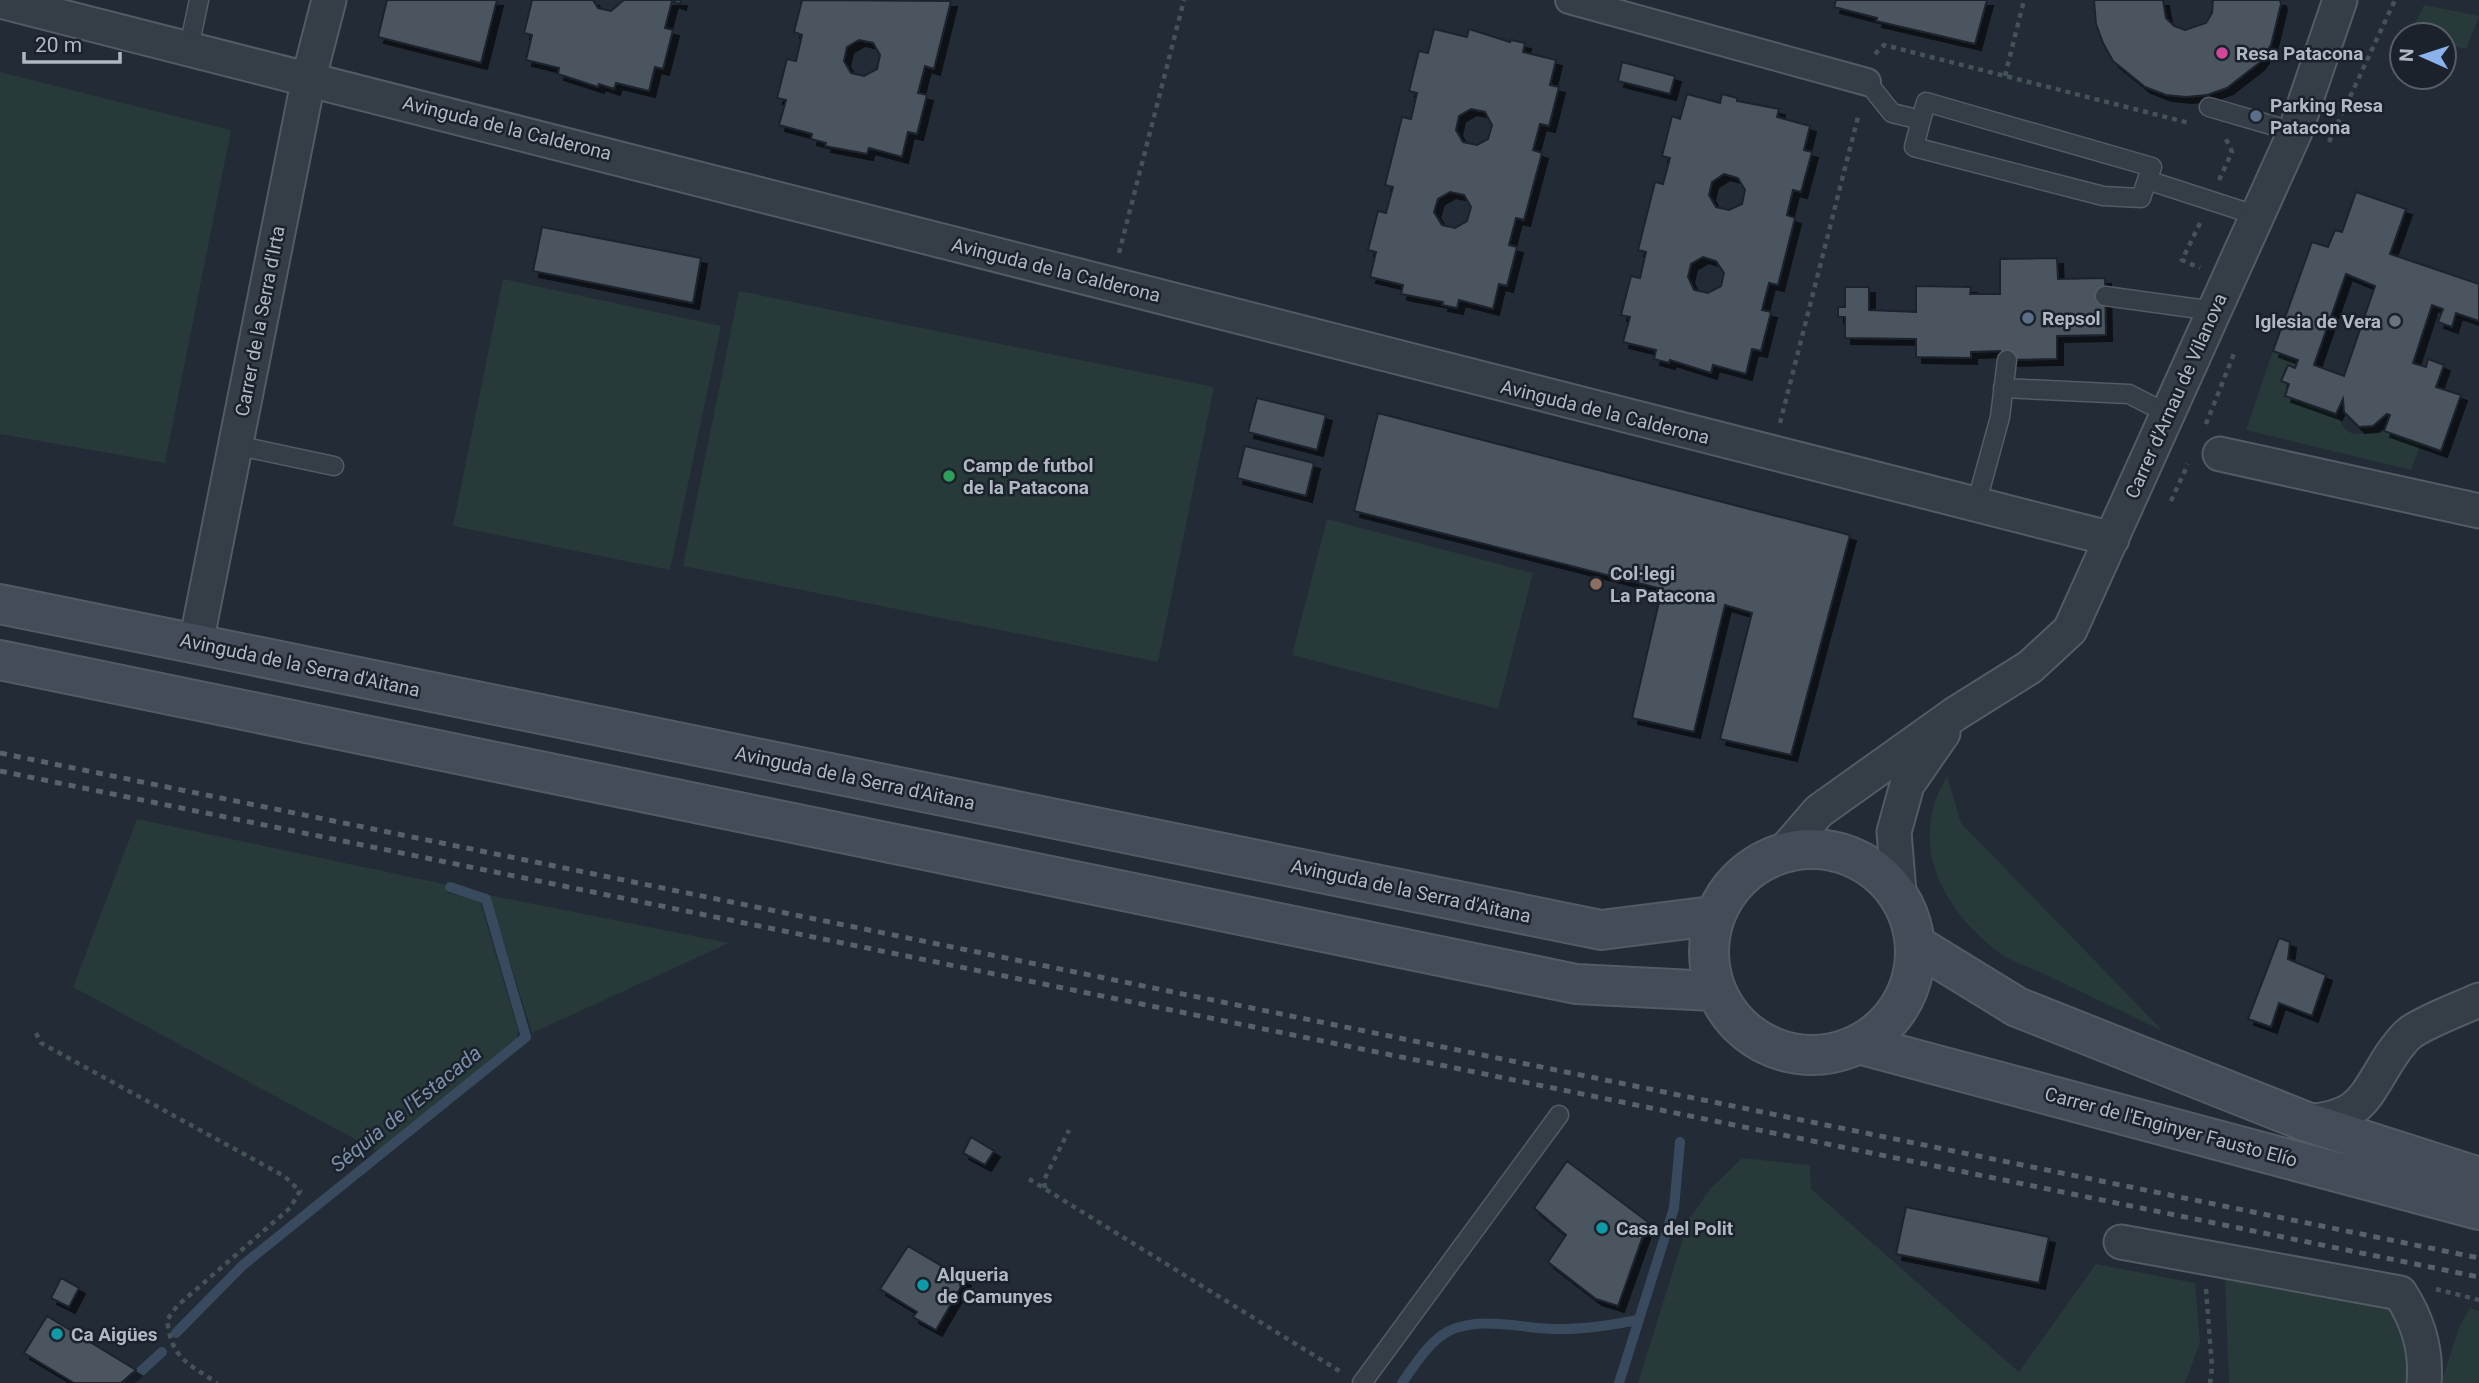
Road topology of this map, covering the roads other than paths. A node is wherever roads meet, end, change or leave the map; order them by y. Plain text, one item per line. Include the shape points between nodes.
1 (199, 0) edge
2 (329, 0) edge
3 (1569, 0) edge
4 (0, 1) edge
5 (2333, 9) edge
6 (189, 47) junction
7 (309, 77) junction
8 (1867, 82) joint
9 (2208, 107) dead end
10 (1921, 120) junction
11 (2295, 132) junction
12 (2147, 180) junction
13 (2258, 216) junction
14 (2105, 296) dead end
15 (2214, 311) junction
16 (2007, 360) dead end
17 (2003, 388) junction
18 (2168, 414) junction
19 (235, 445) junction
20 (2205, 448) road end
21 (334, 466) dead end
22 (1976, 505) junction
23 (2479, 511) edge
24 (2112, 539) junction
25 (0, 604) edge
26 (196, 643) junction
27 (0, 660) edge
28 (1955, 715) junction
29 (1781, 855) junction
30 (1899, 892) junction
31 (1712, 916) junction
32 (1916, 945) junction
33 (1713, 991) junction
34 (2479, 1000) edge
35 (1862, 1045) junction
36 (1559, 1115) dead end
37 (2307, 1122) junction
38 (2479, 1177) edge
39 (2479, 1210) edge
40 (2120, 1242) dead end
41 (1355, 1380) edge
42 (2424, 1383) edge

1 - 6 lane
2 - 7 street, Carrer de la Serra d'Irta
3 - 8 street
4 - 6 street, Avinguda de la Calderona
5 - 11 street, Carrer d'Arnau de Vilanova
6 - 7 street, Avinguda de la Calderona
7 - 19 street, Carrer de la Serra d'Irta
7 - 22 street, Avinguda de la Calderona
8 - 10 lane via 1892,113
9 - 11 lane
10 - 12 lane via 1926,102 2152,167
10 - 12 lane via 1914,147 1925,150 2103,196 2141,198
11 - 13 street, Carrer d'Arnau de Vilanova
12 - 13 lane
13 - 15 street, Carrer d'Arnau de Vilanova
14 - 15 lane
15 - 18 street, Carrer d'Arnau de Vilanova
16 - 17 lane
17 - 18 lane via 2129,394
17 - 22 lane via 2000,417
18 - 24 street, Carrer d'Arnau de Vilanova
19 - 21 lane
19 - 26 street, Carrer de la Serra d'Irta
20 - 23 street
22 - 24 street, Avinguda de la Calderona
24 - 28 street, Carrer d'Arnau de Vilanova via 2070,630 2030,667
25 - 26 main road, Avinguda de la Serra d'Aitana
26 - 31 main road, Avinguda de la Serra d'Aitana via 1601,930
27 - 33 main road via 1576,984
28 - 29 street, Carrer d'Arnau de Vilanova via 1819,811
28 - 30 street, Carrer d'Arnau de Vilanova via 1907,785 1894,832
29 - 30 main road via 1811,852 1839,856 1872,870
29 - 31 main road via 1756,865 1735,881
30 - 32 main road
31 - 33 main road via 1706,966
32 - 35 main road via 1914,975 1904,1003 1886,1027
32 - 37 main road, Carrer de l'Enginyer Fausto Elío via 2017,1007
33 - 35 main road via 1734,1018 1761,1037 1793,1050 1829,1052
34 - 37 street via 2411,1032 2349,1113
35 - 39 main road, Carrer de l'Enginyer Fausto Elío
36 - 41 lane
37 - 38 main road, Carrer de l'Enginyer Fausto Elío
40 - 42 street via 2400,1293 2413,1313 2426,1357

